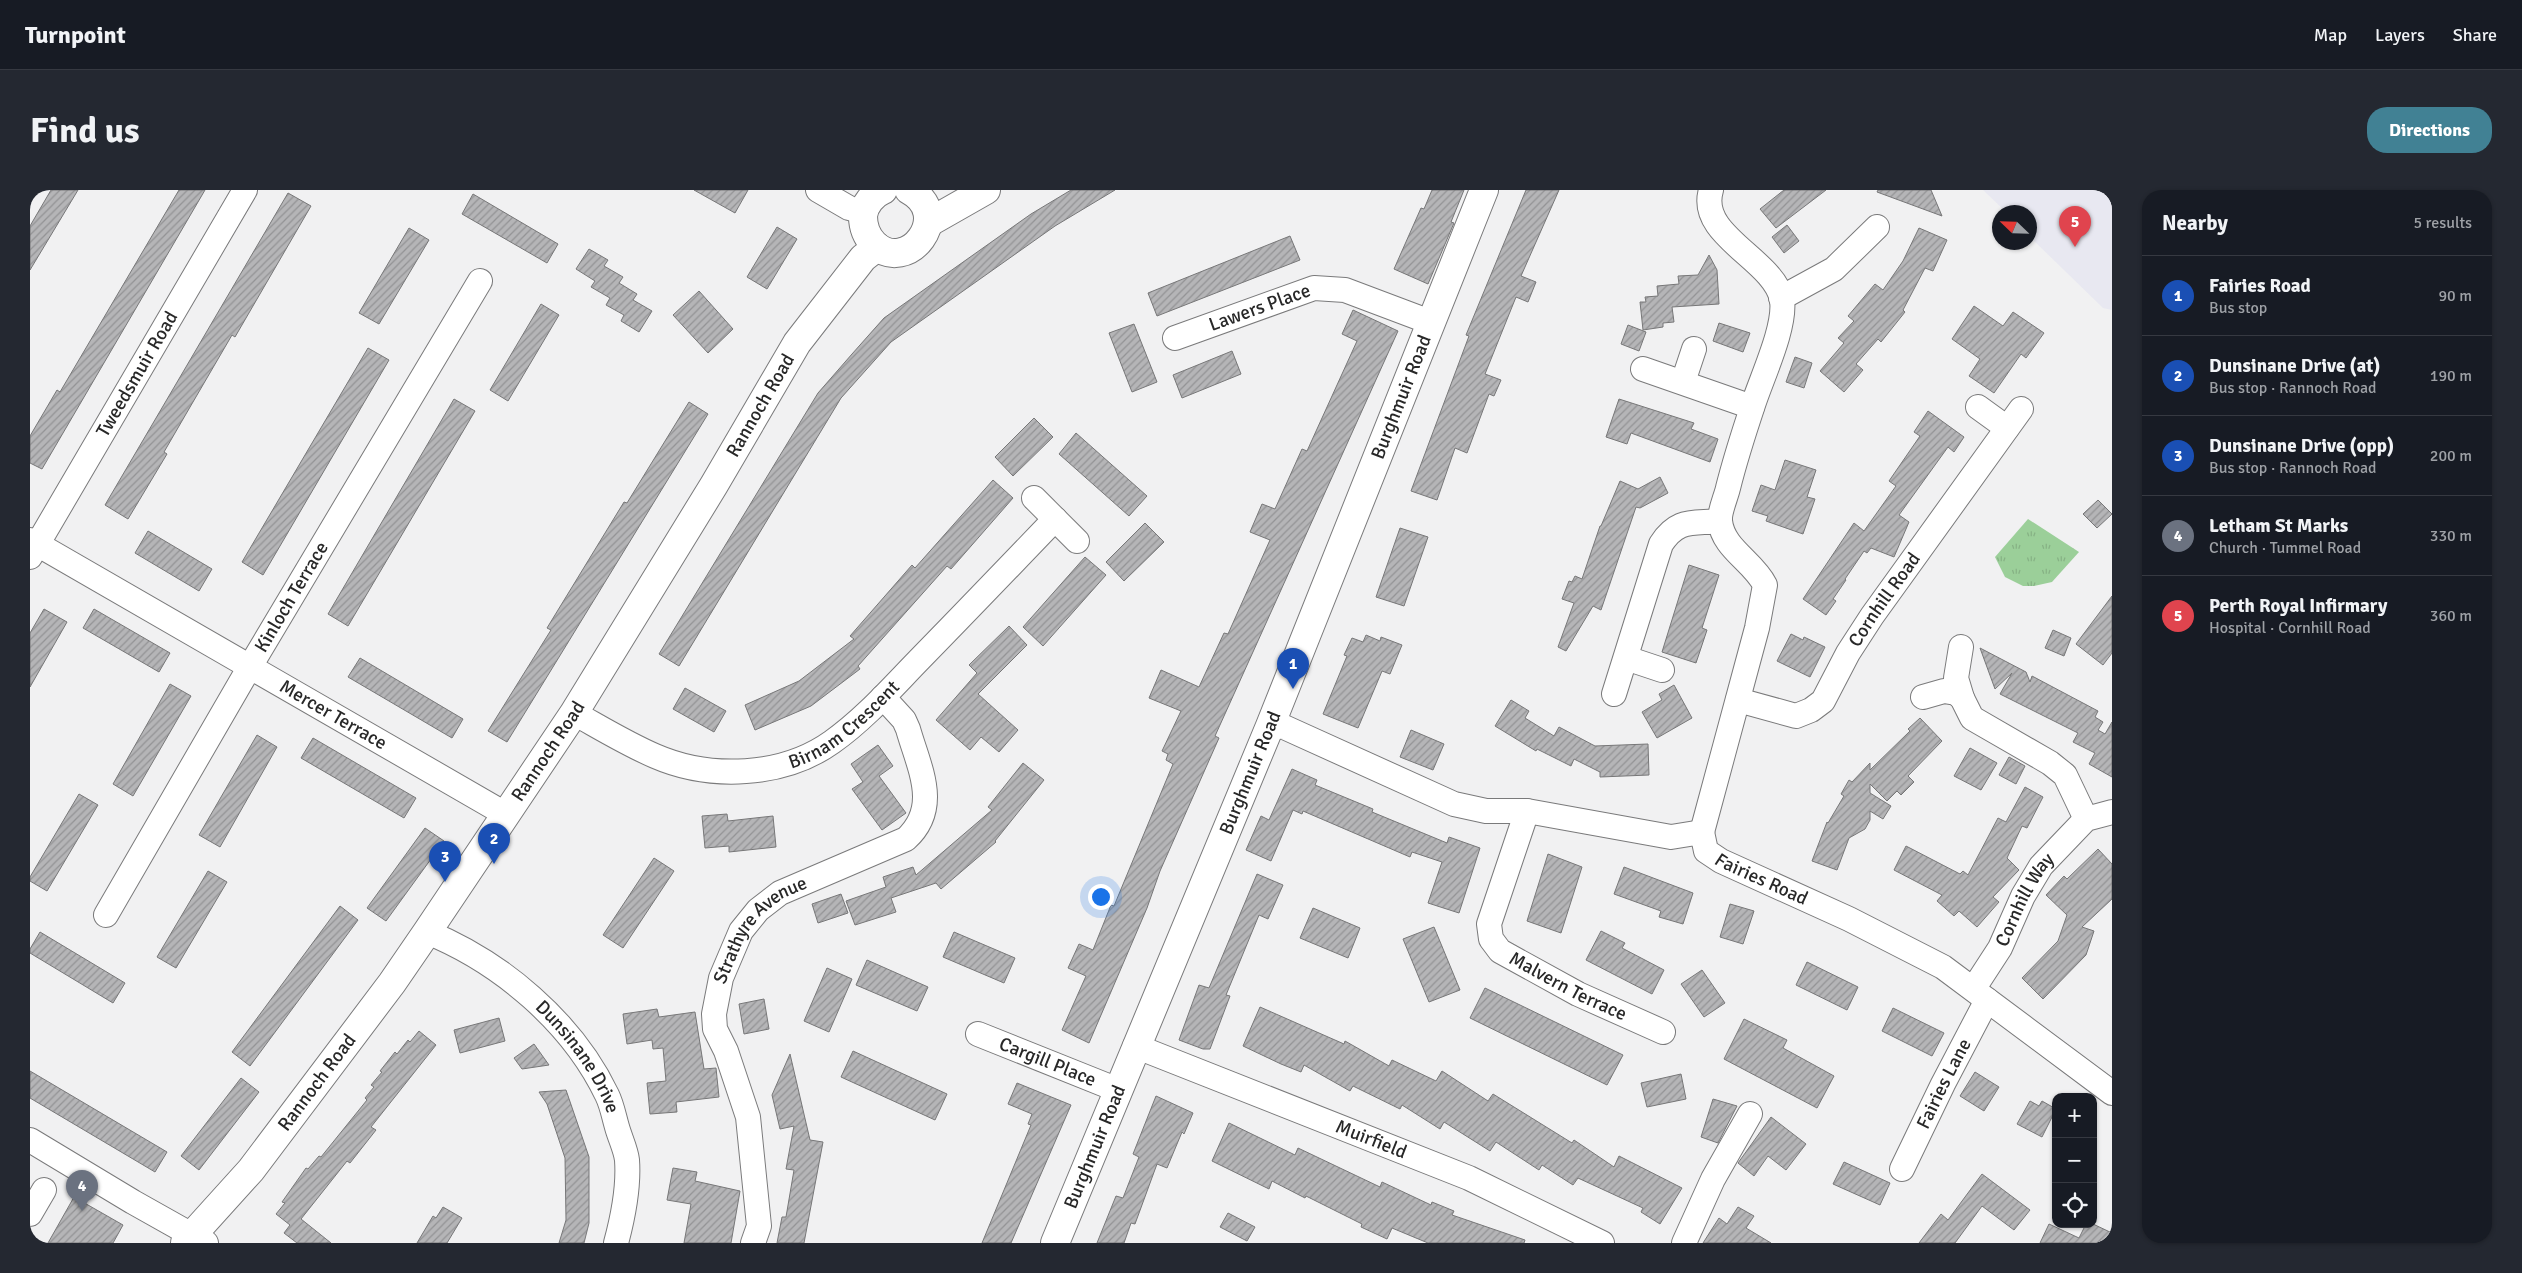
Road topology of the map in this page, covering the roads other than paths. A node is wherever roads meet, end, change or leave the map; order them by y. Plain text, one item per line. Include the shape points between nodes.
1 (245, 190) edge
2 (818, 190) edge
3 (883, 190) edge
4 (909, 190) edge
5 (986, 190) edge
6 (1484, 190) edge
7 (1711, 190) edge
8 (864, 212) junction
9 (928, 223) junction
10 (1877, 227) dead end
11 (877, 247) junction
12 (480, 281) dead end
13 (1782, 298) junction
14 (1430, 322) junction
15 (1175, 338) dead end
16 (1694, 349) dead end
17 (1643, 369) dead end
18 (1683, 382) junction
19 (1752, 407) junction
20 (1978, 407) dead end
21 (2021, 409) dead end
22 (2007, 428) junction
23 (1034, 498) dead end
24 (1055, 519) junction
25 (1720, 521) junction
26 (1077, 541) dead end
27 (32, 547) edge
28 (1961, 647) dead end
29 (1626, 658) junction
30 (250, 667) junction
31 (1662, 670) dead end
32 (1614, 694) dead end
33 (883, 697) junction
34 (1923, 697) dead end
35 (1962, 698) junction
36 (1738, 700) junction
37 (574, 713) junction
38 (1270, 726) junction
39 (1527, 811) junction
40 (2112, 812) edge
41 (506, 816) junction
42 (2086, 819) junction
43 (1702, 832) junction
44 (106, 915) dead end
45 (427, 932) junction
46 (1981, 994) junction
47 (1663, 1032) dead end
48 (978, 1034) dead end
49 (1136, 1046) junction
50 (1118, 1090) junction
51 (2112, 1093) edge
52 (1750, 1114) dead end
53 (30, 1140) edge
54 (1902, 1169) dead end
55 (44, 1190) dead end
56 (30, 1214) edge
57 (194, 1240) edge
58 (616, 1243) edge
59 (753, 1243) edge
60 (1055, 1243) edge
61 (1602, 1243) edge
62 (1684, 1243) edge

1 - 27 street, Tweedsmuir Road
2 - 8 street via 849,208
3 - 8 street via 869,201
4 - 9 street via 924,204
5 - 9 street
6 - 14 street, Burghmuir Road
7 - 13 street via 1710,213 1727,236 1772,279
8 - 11 street via 865,231
9 - 11 street via 924,236 909,249 889,252
10 - 13 street via 1834,269
11 - 37 street, Rannoch Road via 863,258 797,343
12 - 30 street, Kinloch Terrace
13 - 19 street via 1782,319
14 - 15 street, Lawers Place via 1345,290 1314,288
14 - 38 street, Burghmuir Road
16 - 18 street
17 - 18 street
18 - 19 street
19 - 25 street
20 - 22 street
21 - 22 street, Cornhill Road
22 - 36 street, Cornhill Road via 1872,616 1823,701 1796,716
23 - 24 street
24 - 26 street
24 - 33 street, Birnam Crescent
25 - 29 street via 1679,525 1661,544
25 - 36 street via 1730,546 1754,567 1765,585
27 - 30 street, Mercer Terrace via 68,561
28 - 35 street via 1956,678
29 - 31 street
29 - 32 street
30 - 41 street, Mercer Terrace
30 - 44 street, Kinloch Terrace
33 - 37 street, Birnam Crescent via 833,741 812,754 775,767 744,772 692,767 656,756
33 - 59 street, Strathyre Avenue via 908,729 927,800 914,832 906,840 768,901 741,930 715,999 715,1029 726,1051 748,1117 759,1226
34 - 35 street via 1949,691
35 - 42 street via 1972,718 2065,775
36 - 43 street
37 - 41 street, Rannoch Road
38 - 39 street, Fairies Road via 1284,727 1454,804 1486,812
38 - 49 street, Burghmuir Road
39 - 43 street, Fairies Road via 1671,837
39 - 47 street, Malvern Terrace via 1489,924 1491,939 1500,951 1578,994
40 - 42 street
41 - 45 street, Rannoch Road
42 - 46 street, Cornhill Way via 2041,866 2023,896
43 - 46 street, Fairies Road via 1706,851 1721,862 1858,924 1943,967
45 - 57 street, Rannoch Road via 256,1164
45 - 58 street, Dunsinane Drive via 478,959 551,1013 596,1074 608,1097 627,1160 624,1216
46 - 51 street, Fairies Road
46 - 54 street, Fairies Lane
48 - 50 street, Cargill Place
49 - 50 street, Burghmuir Road
49 - 61 street, Muirfield via 1469,1178
50 - 60 street, Burghmuir Road
52 - 62 street via 1713,1179
53 - 57 street
55 - 56 street

